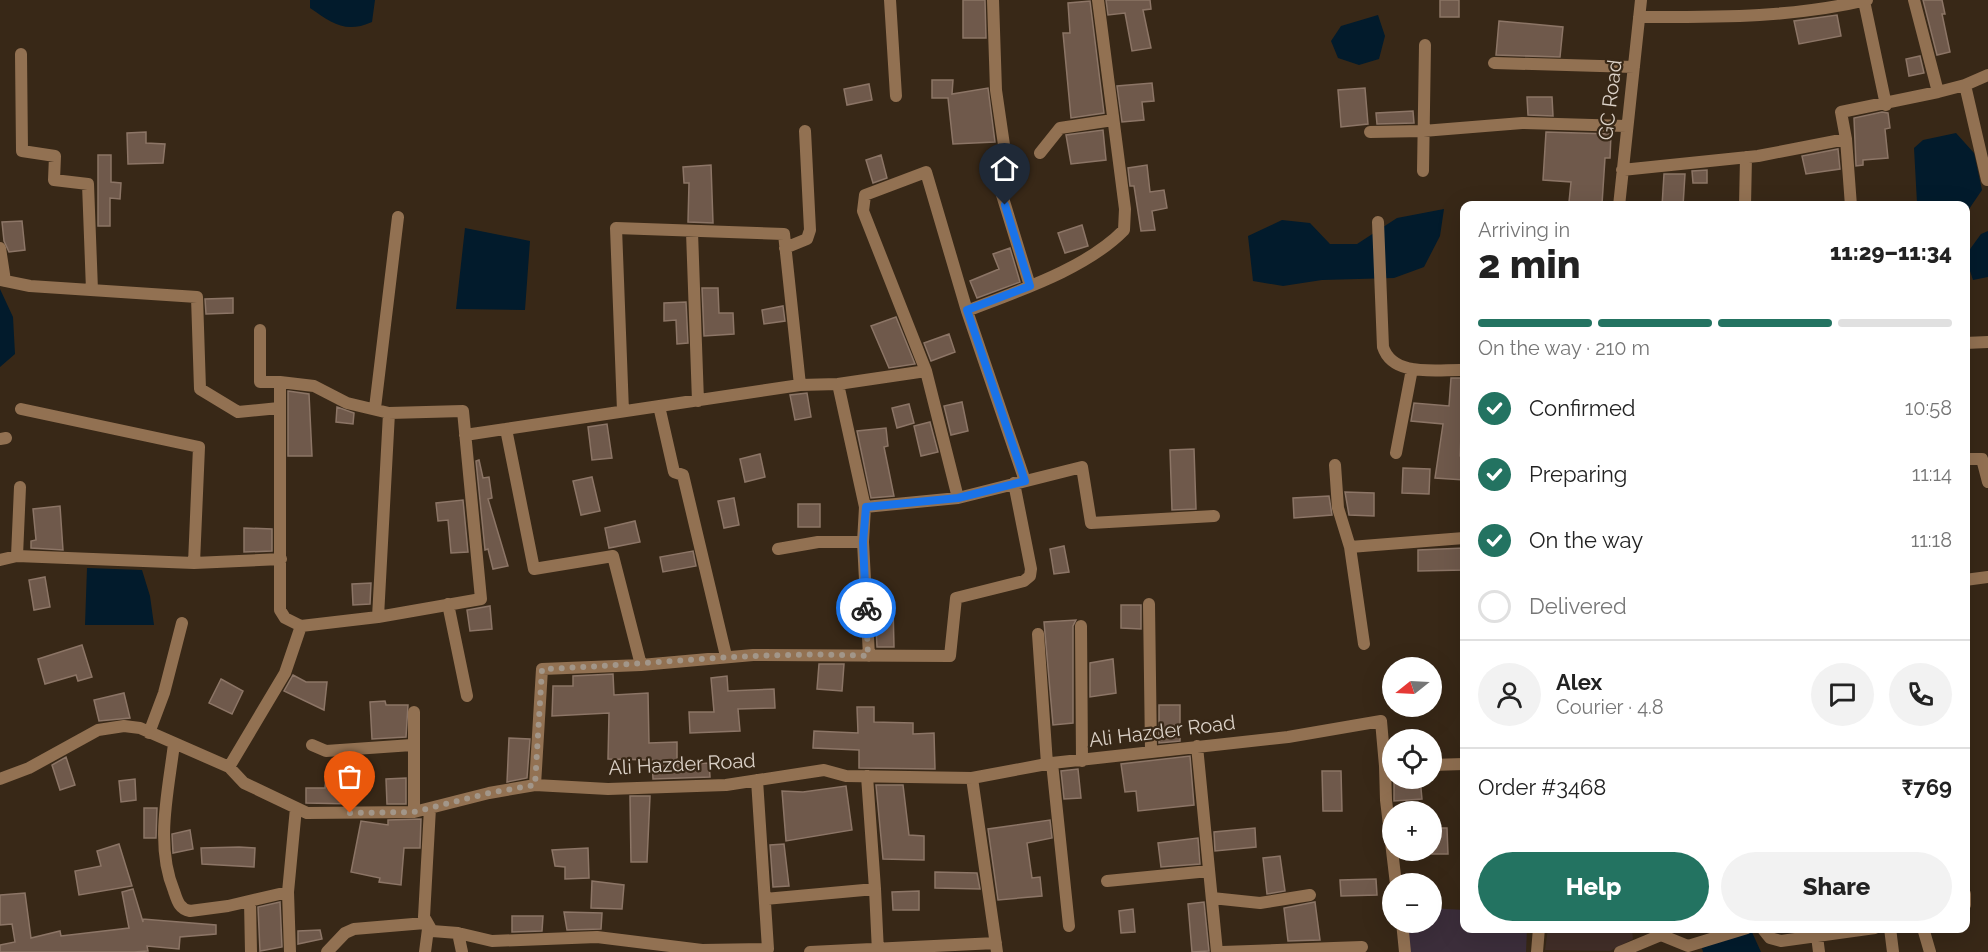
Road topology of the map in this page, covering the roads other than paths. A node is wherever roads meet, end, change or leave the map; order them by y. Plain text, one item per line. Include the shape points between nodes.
1 (890, 0) edge
2 (993, 0) edge
3 (1098, 0) edge
4 (1641, 0) edge
5 (1865, 0) edge
6 (1914, 0) edge
7 (1802, 5) edge
8 (1639, 17) junction
9 (1425, 45) dead end
10 (21, 54) dead end
11 (1494, 63) dead end
12 (1634, 67) junction
13 (1988, 75) edge
14 (1965, 85) junction
15 (1938, 92) junction
16 (896, 96) dead end
17 (1886, 105) junction
18 (1113, 120) junction
19 (1626, 126) junction
20 (806, 131) dead end
21 (1370, 132) dead end
22 (1423, 132) junction
23 (1846, 140) junction
24 (1040, 153) dead end
25 (1746, 157) junction
26 (1622, 170) junction
27 (1424, 171) dead end
28 (1987, 180) edge
29 (1619, 201) edge
30 (1745, 201) edge
31 (1851, 201) edge
32 (398, 217) dead end
33 (1378, 222) dead end
34 (692, 232) junction
35 (0, 248) edge
36 (785, 248) junction
37 (2, 280) edge
38 (1030, 286) junction
39 (92, 290) junction
40 (967, 310) junction
41 (260, 330) dead end
42 (1988, 342) edge
43 (1970, 343) edge
44 (1412, 369) junction
45 (1460, 370) edge
46 (926, 371) junction
47 (280, 382) junction
48 (838, 384) junction
49 (800, 385) junction
50 (698, 401) junction
51 (659, 406) junction
52 (279, 408) junction
53 (375, 408) junction
54 (21, 409) dead end
55 (623, 411) junction
56 (389, 413) junction
57 (506, 429) junction
58 (465, 435) junction
59 (1396, 453) dead end
60 (1970, 459) edge
61 (1335, 465) dead end
62 (1020, 482) junction
63 (1988, 482) edge
64 (20, 487) dead end
65 (958, 498) junction
66 (866, 507) junction
67 (1214, 516) dead end
68 (1460, 538) edge
69 (863, 542) junction
70 (1350, 547) junction
71 (778, 549) dead end
72 (17, 556) junction
73 (281, 559) junction
74 (0, 560) edge
75 (194, 563) junction
76 (1988, 577) edge
77 (1970, 579) edge
78 (448, 604) junction
79 (1149, 604) dead end
80 (378, 617) junction
81 (182, 623) dead end
82 (301, 626) junction
83 (1082, 627) dead end
84 (1038, 634) dead end
85 (1364, 644) dead end
86 (726, 656) junction
87 (868, 656) junction
88 (641, 665) junction
89 (467, 696) dead end
90 (414, 712) dead end
91 (1382, 729) edge
92 (149, 733) junction
93 (174, 744) junction
94 (312, 745) dead end
95 (412, 745) junction
96 (1197, 746) junction
97 (1151, 751) junction
98 (1082, 760) junction
99 (1050, 764) junction
100 (1460, 764) edge
101 (1442, 765) edge
102 (229, 767) junction
103 (867, 776) junction
104 (972, 778) junction
105 (0, 779) edge
106 (757, 780) junction
107 (535, 785) junction
108 (1387, 789) edge
109 (296, 808) junction
110 (430, 808) junction
111 (414, 812) junction
112 (1209, 871) junction
113 (1395, 873) edge
114 (1107, 881) dead end
115 (875, 889) junction
116 (288, 892) junction
117 (1310, 895) dead end
118 (1212, 898) junction
119 (765, 899) junction
120 (250, 901) junction
121 (427, 926) junction
122 (1069, 926) dead end
123 (458, 933) junction
124 (1403, 933) edge
125 (1539, 933) edge
126 (1659, 933) edge
127 (1663, 933) edge
128 (1731, 933) edge
129 (1766, 933) edge
130 (1839, 933) edge
131 (1891, 933) edge
132 (1924, 933) edge
133 (1817, 936) junction
134 (1362, 946) dead end
135 (997, 947) edge
136 (773, 950) edge
137 (878, 951) edge
138 (251, 952) edge
139 (290, 952) edge
140 (327, 952) edge
141 (425, 952) edge
142 (462, 952) edge
143 (810, 952) edge
144 (1217, 952) edge
145 (1222, 952) edge
146 (1405, 952) edge
147 (1537, 952) edge
148 (1620, 952) edge
149 (1819, 952) edge
150 (1893, 952) edge
151 (1930, 952) edge

1 - 16 street
2 - 38 street via 996,90 1004,145 999,185
3 - 18 street
4 - 8 street, GC Road
5 - 7 street
5 - 17 street
6 - 15 street
7 - 8 street via 1745,18
8 - 12 street, GC Road
9 - 22 street
10 - 39 street via 22,151 55,156 54,180 88,184
11 - 12 street
12 - 19 street, GC Road
13 - 14 street
14 - 15 street
14 - 28 street
15 - 17 street
17 - 23 street via 1840,112
18 - 24 street via 1060,128
18 - 38 street via 1125,230 1108,247
19 - 22 street via 1522,123
19 - 26 street, GC Road
20 - 36 street via 810,230 807,239
21 - 22 street
22 - 27 street
23 - 25 street
23 - 31 street
25 - 26 street
25 - 30 street
26 - 29 street, GC Road
32 - 53 street
33 - 44 street via 1383,347 1386,358 1395,365
34 - 36 street via 784,234
34 - 50 street
34 - 55 street via 615,228
35 - 37 street
36 - 49 street
37 - 39 street
38 - 40 street
39 - 52 street via 197,297 200,389 238,412
40 - 46 street via 926,172 865,195 863,211
40 - 62 street
41 - 47 street via 260,382
42 - 43 street
44 - 45 street
44 - 59 street
46 - 48 street
46 - 65 street
47 - 52 street
47 - 53 street via 314,386 347,403
48 - 49 street
48 - 66 street
49 - 50 street
50 - 51 street
51 - 55 street
51 - 86 street via 674,472 683,475
52 - 73 street
53 - 56 street
54 - 75 street via 199,447
55 - 57 street
56 - 58 street via 463,411
56 - 80 street
57 - 58 street
57 - 88 street via 534,569 613,556
58 - 78 street via 481,598
60 - 63 street via 1982,459
61 - 70 street via 1338,508
62 - 65 street
62 - 67 street via 1082,467 1091,523
62 - 87 street via 1030,576 1024,581 957,598 950,656
64 - 72 street
65 - 66 street
66 - 69 street
68 - 70 street
69 - 71 street via 818,542
69 - 87 street
70 - 85 street
72 - 74 street
72 - 75 street
73 - 75 street
73 - 82 street via 280,610 285,618
76 - 77 street
78 - 80 street
78 - 89 street
79 - 97 street
80 - 82 street
81 - 92 street
82 - 102 street via 285,674
83 - 98 street
84 - 99 street
86 - 87 street
86 - 88 street
88 - 107 street via 542,669
90 - 95 street
91 - 96 street, Ali Hazder Road via 1381,721 1288,737
92 - 93 street, Ali Hazder Road
92 - 105 street, Ali Hazder Road via 124,726 98,730 29,768
93 - 102 street, Ali Hazder Road
93 - 120 street via 164,839 165,870 179,904 190,911
94 - 95 street via 326,752
95 - 111 street
96 - 97 street, Ali Hazder Road
96 - 112 street
97 - 98 street, Ali Hazder Road
98 - 99 street, Ali Hazder Road
99 - 104 street, Ali Hazder Road
99 - 122 street
100 - 101 street
102 - 109 street, Ali Hazder Road via 244,783
103 - 104 street, Ali Hazder Road
103 - 106 street, Ali Hazder Road via 824,770
103 - 115 street
104 - 135 street
106 - 107 street, Ali Hazder Road via 726,785 608,789
106 - 119 street
107 - 110 street, Ali Hazder Road
108 - 113 street
109 - 111 street, Ali Hazder Road via 307,813
109 - 116 street
110 - 111 street, Ali Hazder Road
110 - 121 street
112 - 114 street
112 - 118 street
115 - 119 street
115 - 137 street
116 - 120 street
116 - 139 street
117 - 118 street via 1260,903
118 - 144 street
119 - 136 street
120 - 138 street
121 - 123 street via 432,932
121 - 140 street via 354,929
121 - 141 street
123 - 136 street via 492,940 597,937 702,950
123 - 142 street
124 - 146 street
125 - 147 street
126 - 148 street
127 - 128 street via 1688,946
129 - 133 street via 1781,941
130 - 133 street
131 - 150 street
132 - 151 street
133 - 149 street
134 - 145 street
135 - 137 street
137 - 143 street

